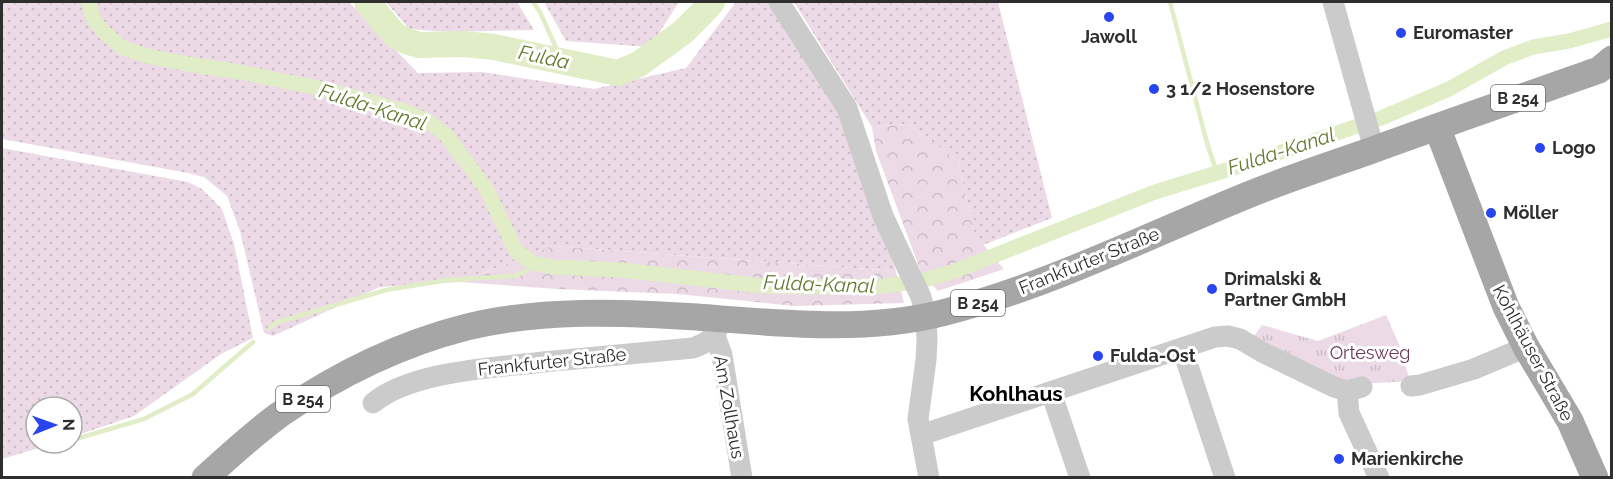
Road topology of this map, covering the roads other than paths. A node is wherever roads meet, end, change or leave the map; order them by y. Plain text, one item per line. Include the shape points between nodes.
1 (779, 2) edge
2 (1333, 2) edge
3 (1607, 66) edge
4 (1437, 127) junction
5 (1369, 131) junction
6 (923, 307) junction
7 (718, 327) junction
8 (1526, 347) junction
9 (1182, 348) junction
10 (1411, 386) dead end
11 (1051, 392) junction
12 (373, 403) dead end
13 (921, 435) junction
14 (205, 477) edge
15 (741, 477) edge
16 (930, 477) edge
17 (1080, 477) edge
18 (1224, 477) edge
19 (1378, 477) edge
20 (1595, 477) edge

1 - 6 street via 847,108 883,216
2 - 5 street
3 - 4 main road, Frankfurter Straße / B 254
4 - 5 main road, Frankfurter Straße / B 254
4 - 8 main road, Kohlhäuser Straße via 1496,285
5 - 6 main road, Frankfurter Straße / B 254 via 1252,193 1029,286 987,300
6 - 7 main road, Frankfurter Straße / B 254 via 896,322
6 - 13 street via 926,360 918,419
7 - 12 street, Frankfurter Straße via 704,344 693,348 488,368 394,389
7 - 14 main road, Frankfurter Straße / B 254 via 638,313 521,318 466,327 408,347 313,393 276,417
7 - 15 street, Am Zollhaus
8 - 10 street via 1474,369
8 - 20 main road, Kohlhäuser Straße via 1570,421
9 - 11 street
9 - 18 street
9 - 19 street via 1228,336 1322,382 1355,389 1349,413
11 - 13 street
11 - 17 street
13 - 16 street

